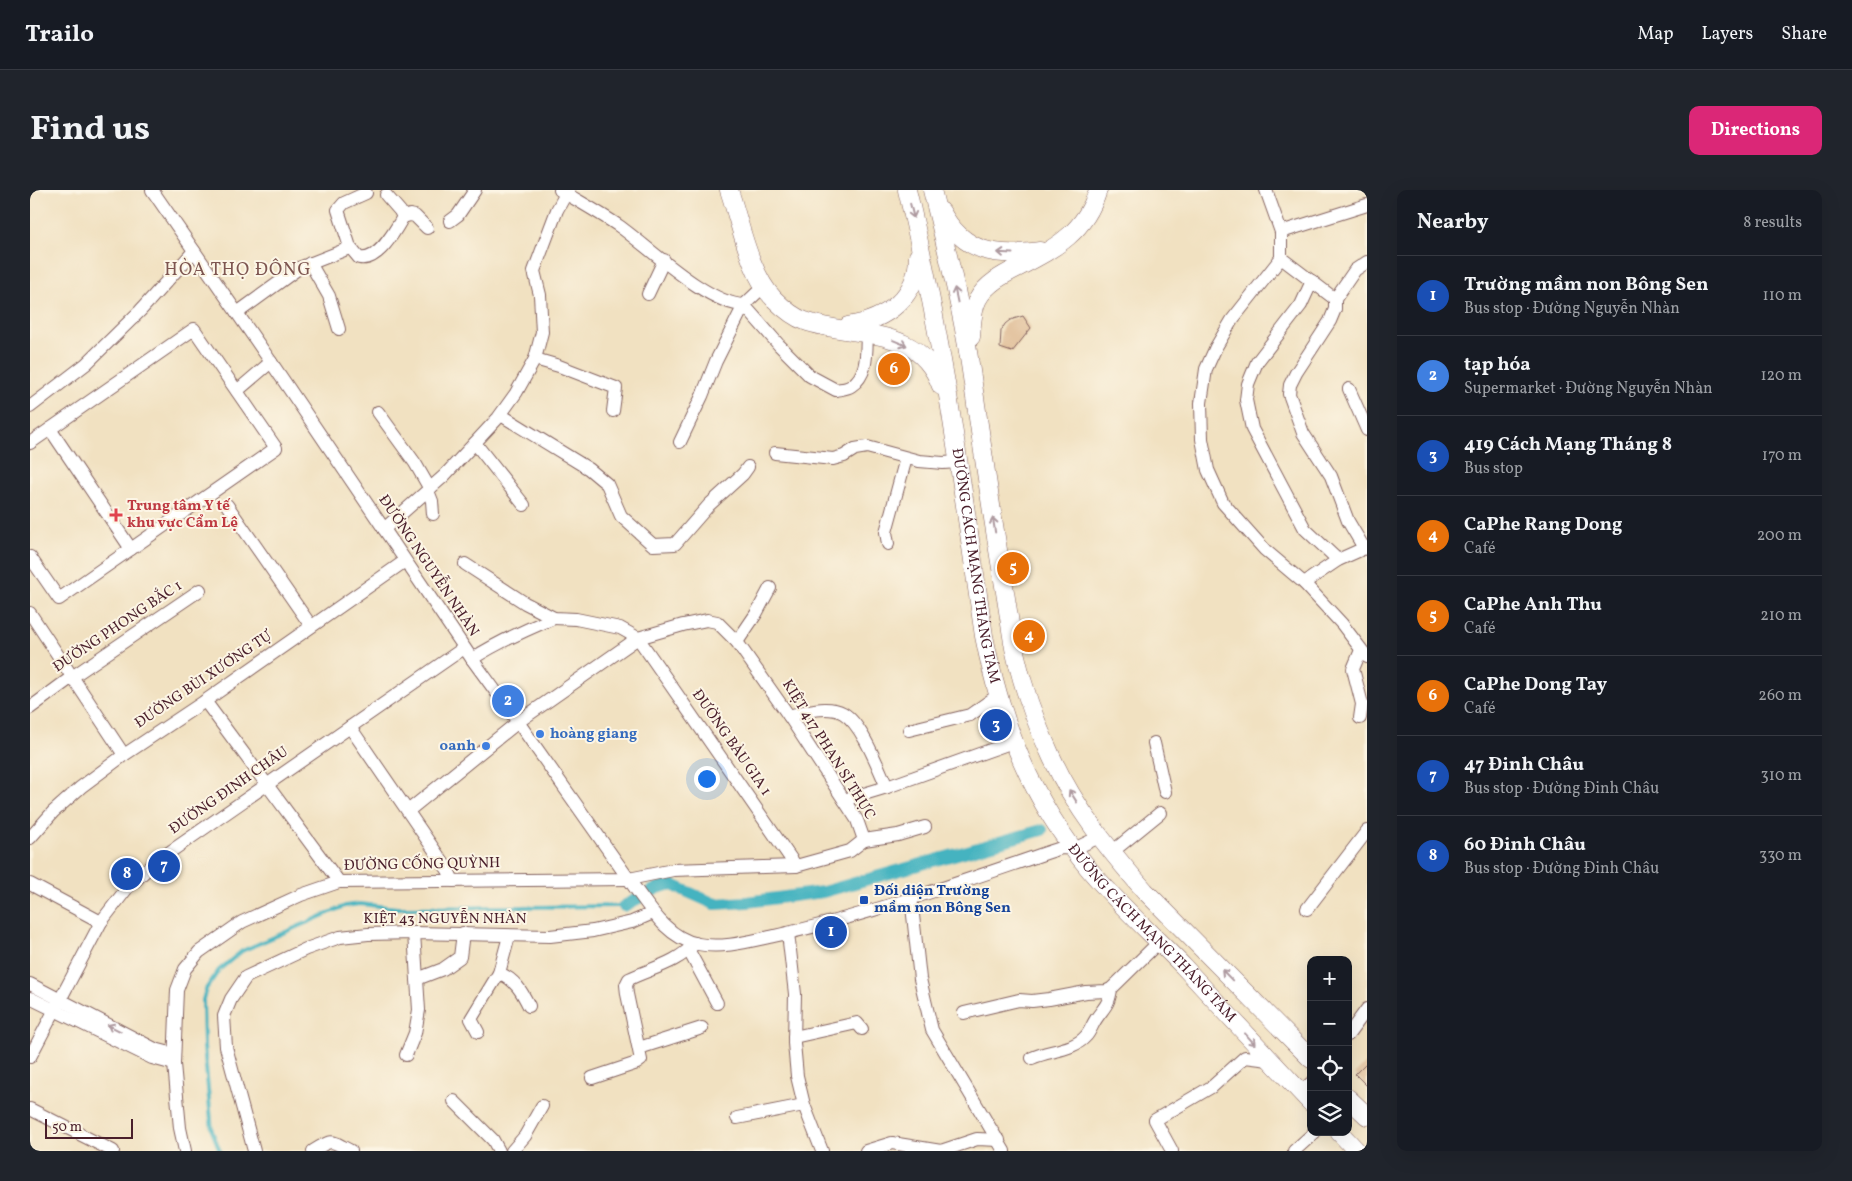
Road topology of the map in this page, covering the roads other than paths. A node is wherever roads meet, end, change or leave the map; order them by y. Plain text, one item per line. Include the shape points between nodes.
1 (152, 190) edge
2 (475, 190) edge
3 (730, 190) edge
4 (907, 190) edge
5 (1098, 190) edge
6 (1266, 190) edge
7 (564, 191) edge
8 (366, 192) dead end
9 (932, 193) edge
10 (386, 196) dead end
11 (1367, 205) edge
12 (403, 217) junction
13 (450, 221) dead end
14 (427, 228) dead end
15 (917, 232) junction
16 (1280, 232) junction
17 (349, 246) junction
18 (1053, 249) junction
19 (194, 251) junction
20 (1281, 258) junction
21 (664, 260) junction
22 (1367, 262) edge
23 (310, 263) junction
24 (1312, 281) junction
25 (764, 286) junction
26 (648, 294) dead end
27 (1335, 299) junction
28 (744, 305) junction
29 (237, 313) junction
30 (836, 328) junction
31 (339, 329) dead end
32 (866, 332) junction
33 (535, 359) junction
34 (271, 362) junction
35 (970, 362) junction
36 (1349, 389) dead end
37 (236, 390) junction
38 (30, 407) edge
39 (613, 411) dead end
40 (378, 412) dead end
41 (951, 414) junction
42 (499, 417) junction
43 (50, 429) junction
44 (1367, 430) edge
45 (680, 442) dead end
46 (30, 443) edge
47 (475, 444) junction
48 (775, 453) dead end
49 (906, 458) junction
50 (958, 462) junction
51 (748, 467) dead end
52 (429, 490) junction
53 (227, 505) dead end
54 (524, 505) dead end
55 (433, 514) dead end
56 (384, 529) junction
57 (888, 544) dead end
58 (1365, 547) edge
59 (131, 550) junction
60 (30, 557) edge
61 (1338, 560) junction
62 (405, 561) junction
63 (465, 564) dead end
64 (1304, 582) junction
65 (770, 588) dead end
66 (200, 590) dead end
67 (30, 613) edge
68 (554, 618) junction
69 (311, 626) junction
70 (638, 638) junction
71 (737, 642) junction
72 (464, 648) junction
73 (1364, 654) edge
74 (472, 659) junction
75 (72, 677) junction
76 (998, 696) junction
77 (205, 701) junction
78 (30, 708) edge
79 (789, 716) junction
80 (1360, 718) dead end
81 (518, 722) junction
82 (350, 727) junction
83 (909, 730) dead end
84 (1012, 742) junction
85 (1154, 743) dead end
86 (124, 755) junction
87 (268, 784) junction
88 (887, 787) junction
89 (1165, 792) dead end
90 (844, 800) junction
91 (408, 811) junction
92 (1160, 813) dead end
93 (925, 827) dead end
94 (1367, 830) edge
95 (1099, 837) junction
96 (30, 838) edge
97 (864, 840) junction
98 (1074, 849) junction
99 (1112, 852) junction
100 (796, 866) junction
101 (339, 882) junction
102 (453, 882) junction
103 (632, 883) junction
104 (30, 884) edge
105 (911, 897) junction
106 (1306, 909) dead end
107 (651, 910) junction
108 (101, 922) junction
109 (788, 932) junction
110 (414, 933) junction
111 (463, 933) junction
112 (508, 936) junction
113 (1159, 942) junction
114 (692, 947) junction
115 (499, 973) junction
116 (417, 979) junction
117 (30, 984) edge
118 (1111, 989) junction
119 (30, 998) edge
120 (717, 1003) dead end
121 (57, 1006) junction
122 (530, 1006) dead end
123 (1367, 1009) edge
124 (964, 1013) dead end
125 (702, 1028) dead end
126 (862, 1029) dead end
127 (1352, 1030) edge
128 (478, 1032) dead end
129 (794, 1037) junction
130 (640, 1054) junction
131 (406, 1055) dead end
132 (1307, 1056) edge
133 (30, 1057) edge
134 (1032, 1058) dead end
135 (174, 1059) junction
136 (1269, 1060) junction
137 (592, 1078) dead end
138 (1307, 1093) edge
139 (454, 1101) dead end
140 (1352, 1102) edge
141 (804, 1105) junction
142 (542, 1106) dead end
143 (30, 1109) edge
144 (1367, 1116) edge
145 (737, 1118) dead end
146 (1311, 1136) edge
147 (1002, 1146) edge
148 (928, 1150) edge
149 (113, 1151) edge
150 (185, 1151) edge
151 (254, 1151) edge
152 (313, 1151) edge
153 (351, 1151) edge
154 (499, 1151) edge
155 (512, 1151) edge
156 (822, 1151) edge
157 (866, 1151) edge
158 (1172, 1151) edge
159 (1294, 1151) edge

1 - 19 street, ĐƯỜNG NGUYỄN NHÀN
2 - 13 street
3 - 25 highway via 753,265
4 -> 15 highway, ĐƯỜNG CÁCH MẠNG THÁNG TÁM
5 - 18 highway via 1079,226
6 - 16 street
7 - 21 street via 618,225
7 - 33 street via 534,270 540,295 542,332
8 - 17 street via 338,210
18 -> 9 highway via 1007,254 987,252 972,246 952,229
35 -> 9 highway, ĐƯỜNG CÁCH MẠNG THÁNG TÁM
10 - 12 street
11 - 16 street
12 - 14 street via 415,216
12 - 17 street via 386,245 366,258 359,258
15 - 30 highway via 918,266 914,282 903,300 873,320
15 - 41 highway, ĐƯỜNG CÁCH MẠNG THÁNG TÁM
16 - 20 street
17 - 23 street
18 - 35 highway via 995,281 978,299 973,313
19 - 29 street, ĐƯỜNG NGUYỄN NHÀN
19 - 38 street via 86,364
20 - 24 street
20 - 64 street via 1232,320 1206,369 1201,403 1202,439 1208,470 1223,503 1265,550
21 - 26 street
21 - 28 street via 711,294 736,305
22 - 27 street via 1355,270
23 - 29 street via 288,274
23 - 31 street via 329,296
24 - 27 street
24 - 61 street via 1301,305 1257,362 1248,384 1246,400 1252,429 1305,529
25 - 28 street
25 - 30 highway via 772,298 803,320
27 - 58 street via 1330,321 1296,373 1289,394 1303,433 1331,476 1348,521
28 - 32 street via 810,376 836,390 850,387 862,373 866,361
28 - 45 street
29 - 34 street, ĐƯỜNG NGUYỄN NHÀN
30 - 32 highway
32 -> 41 highway via 908,346 921,355 938,379
33 - 39 street via 616,388
33 - 42 street
34 - 37 street
34 - 56 street, ĐƯỜNG NGUYỄN NHÀN
95 -> 35 highway, ĐƯỜNG CÁCH MẠNG THÁNG TÁM via 1052,758 1025,687 1013,640
36 - 44 street
37 - 43 street via 194,329
37 - 59 street via 276,448
40 - 52 street via 415,462
41 - 50 highway, ĐƯỜNG CÁCH MẠNG THÁNG TÁM
42 - 47 street
42 - 51 street via 589,469 606,484 621,516 653,546 675,544
43 - 46 street
43 - 59 street
47 - 52 street
47 - 54 street
48 - 49 street via 833,459 868,446
49 - 50 street via 930,463
49 - 57 street via 886,532
50 - 76 highway, ĐƯỜNG CÁCH MẠNG THÁNG TÁM via 984,636
52 - 55 street
52 - 56 street
53 - 69 street
56 - 62 street, ĐƯỜNG NGUYỄN NHÀN
58 - 61 street
59 - 60 street via 60,599
61 - 64 street
62 - 69 street, ĐƯỜNG BÙI XƯƠNG TỰ
62 - 72 street, ĐƯỜNG NGUYỄN NHÀN
63 - 68 street via 524,603
64 - 73 street
65 - 71 street
66 - 75 street, ĐƯỜNG PHONG BẮC 1
67 - 75 street
68 - 70 street via 620,628
68 - 74 street via 515,634
69 - 77 street, ĐƯỜNG BÙI XƯƠNG TỰ
70 - 71 street, KIỆT 417 PHAN SĨ THỰC via 706,620 717,622
70 - 81 street, KIỆT 417 PHAN SĨ THỰC
70 - 100 street, ĐƯỜNG BÀU GIA 1
71 - 79 street, KIỆT 417 PHAN SĨ THỰC
72 - 74 street, ĐƯỜNG NGUYỄN NHÀN
72 - 82 street, ĐƯỜNG ĐINH CHÂU
73 - 80 street via 1353,668 1362,704
74 - 81 street, ĐƯỜNG NGUYỄN NHÀN
75 - 78 street, ĐƯỜNG PHONG BẮC 1
75 - 86 street
76 - 83 street via 970,715
76 - 84 highway, ĐƯỜNG CÁCH MẠNG THÁNG TÁM
77 - 86 street, ĐƯỜNG BÙI XƯƠNG TỰ
77 - 87 street
79 - 88 street via 818,709 843,713 866,742
79 - 90 street, KIỆT 417 PHAN SĨ THỰC
81 - 91 street, KIỆT 417 PHAN SĨ THỰC
81 - 103 street, ĐƯỜNG NGUYỄN NHÀN
82 - 87 street, ĐƯỜNG ĐINH CHÂU
82 - 91 street
84 - 88 street
84 - 98 highway, ĐƯỜNG CÁCH MẠNG THÁNG TÁM via 1039,797
85 - 89 street
86 - 96 street, ĐƯỜNG BÙI XƯƠNG TỰ via 81,787
87 - 101 street
87 - 108 street, ĐƯỜNG ĐINH CHÂU via 154,863 128,887
88 - 90 street
90 - 97 street, KIỆT 417 PHAN SĨ THỰC
91 - 102 street
92 - 99 street
93 - 97 street
94 - 106 street
95 - 98 street, ĐƯỜNG NGUYỄN NHÀN
95 - 99 highway, ĐƯỜNG CÁCH MẠNG THÁNG TÁM
97 - 100 street, KIỆT 417 PHAN SĨ THỰC via 850,852
98 - 105 street, ĐƯỜNG NGUYỄN NHÀN via 1061,848
98 - 113 highway, ĐƯỜNG CÁCH MẠNG THÁNG TÁM via 1108,890
132 -> 99 highway, ĐƯỜNG CÁCH MẠNG THÁNG TÁM via 1145,891
100 - 103 street, KIỆT 417 PHAN SĨ THỰC via 673,870
101 - 102 street, ĐƯỜNG CỐNG QUỲNH
101 - 135 street, ĐƯỜNG CỐNG QUỲNH via 242,922 198,952 185,969 177,990
102 - 103 street, ĐƯỜNG CỐNG QUỲNH
103 - 107 street, ĐƯỜNG NGUYỄN NHÀN
104 - 108 street
105 - 109 street, ĐƯỜNG NGUYỄN NHÀN
105 - 147 street via 920,980 932,1030
107 - 112 street, KIỆT 43 NGUYỄN NHÀN via 632,922 594,931
107 - 114 street, ĐƯỜNG NGUYỄN NHÀN via 671,932
108 - 121 street, ĐƯỜNG ĐINH CHÂU
109 - 114 street, ĐƯỜNG NGUYỄN NHÀN via 739,943
109 - 129 street via 795,994
110 - 111 street, KIỆT 43 NGUYỄN NHÀN
110 - 116 street
110 - 151 street, KIỆT 43 NGUYỄN NHÀN via 340,937 298,952 246,977 224,1016 226,1047
111 - 112 street, KIỆT 43 NGUYỄN NHÀN
111 - 116 street via 460,957 443,969
112 - 115 street
113 - 118 street
113 -> 136 highway, ĐƯỜNG CÁCH MẠNG THÁNG TÁM
114 - 120 street
114 - 130 street via 678,959 630,978 626,985
115 - 122 street via 522,990
115 - 128 street via 471,1019
116 - 131 street via 419,1010 415,1033
117 - 121 street
118 - 124 street via 1049,999 1019,1000
118 - 134 street via 1109,1001 1086,1036 1076,1045
119 - 121 street
121 - 133 street, ĐƯỜNG ĐINH CHÂU
121 - 135 street
123 - 127 street
125 - 130 street
126 - 129 street via 857,1023
129 - 141 street via 797,1076
130 - 137 street via 637,1063
135 - 150 street, ĐƯỜNG CỐNG QUỲNH
136 - 138 highway, ĐƯỜNG CÁCH MẠNG THÁNG TÁM
136 - 158 street via 1245,1057 1214,1086 1155,1120
139 - 154 street
140 - 144 highway
141 - 145 street
141 - 156 street
142 - 155 street
143 - 149 street
146 - 159 street
147 - 148 street via 977,1139 941,1151
148 - 157 street via 892,1143
152 - 153 street via 326,1142 335,1142

